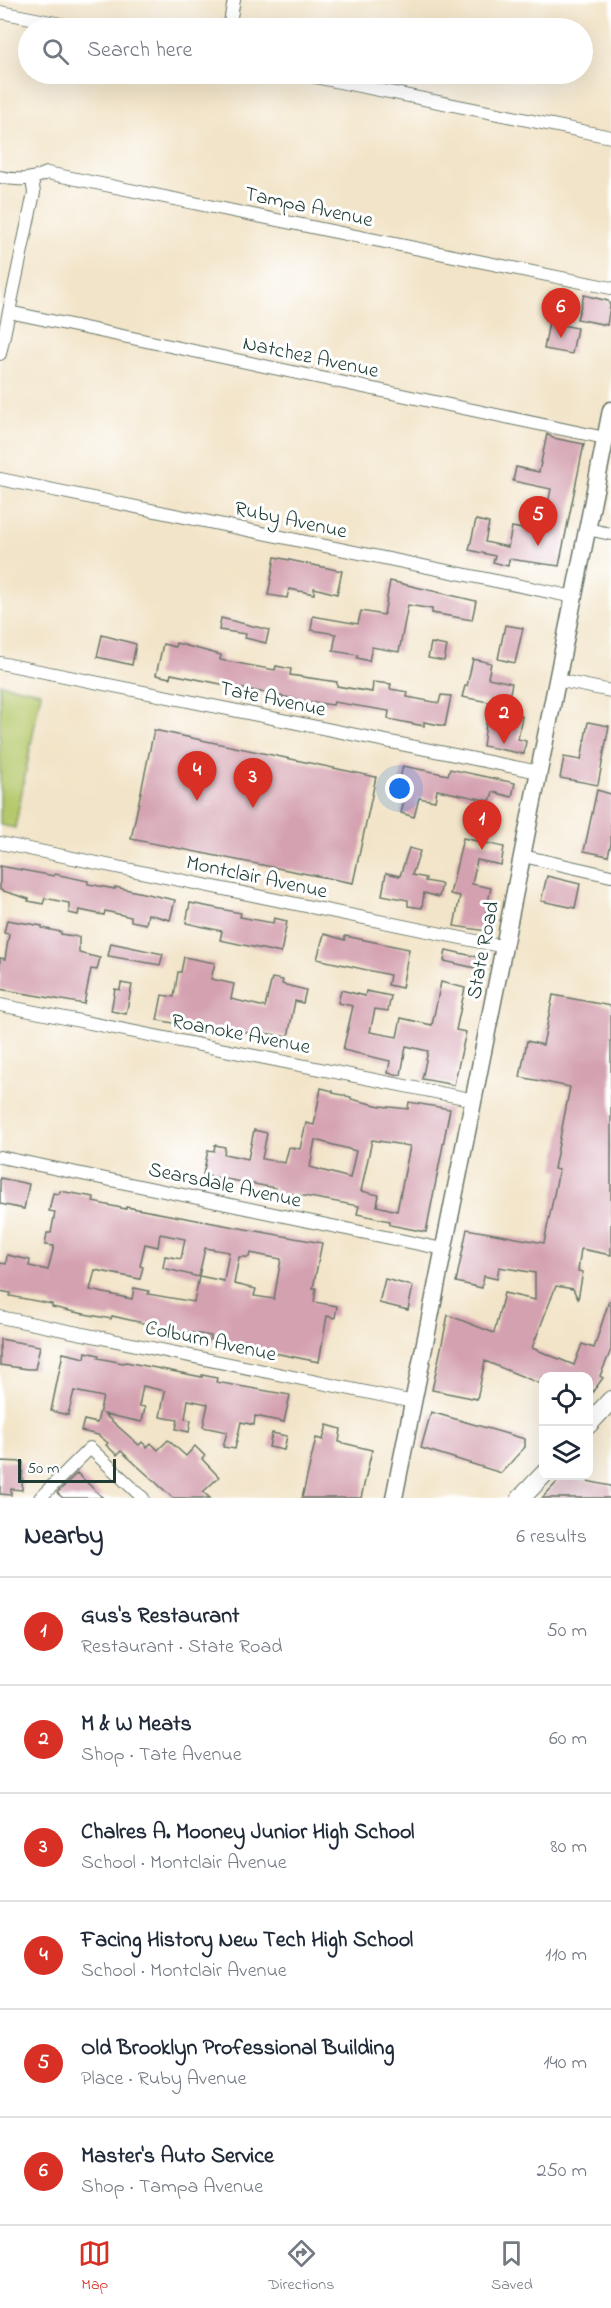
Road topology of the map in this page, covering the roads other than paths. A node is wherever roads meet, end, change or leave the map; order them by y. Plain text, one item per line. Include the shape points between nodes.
1 (234, 0) edge
2 (0, 12) edge
3 (30, 18) edge
4 (231, 18) edge
5 (350, 84) edge
6 (611, 136) edge
7 (0, 177) edge
8 (32, 179) junction
9 (611, 288) edge
10 (9, 312) junction
11 (2, 329) edge
12 (0, 354) edge
13 (611, 410) edge
14 (605, 438) junction
15 (0, 479) edge
16 (587, 529) junction
17 (611, 534) edge
18 (574, 597) junction
19 (0, 663) edge
20 (557, 680) junction
21 (611, 691) edge
22 (539, 772) junction
23 (0, 843) edge
24 (523, 856) junction
25 (611, 876) edge
26 (505, 947) junction
27 (0, 1005) edge
28 (475, 1100) junction
29 (0, 1157) edge
30 (443, 1249) junction
31 (0, 1317) edge
32 (611, 1400) edge
33 (414, 1402) junction
34 (593, 1420) edge
35 (539, 1478) edge
36 (40, 1498) edge
37 (142, 1498) edge
38 (394, 1498) edge
39 (521, 1498) edge

1 - 4 street
2 - 3 street
5 - 6 street
7 - 8 street, Tampa Avenue
8 - 9 street, Tampa Avenue via 47,173
8 - 10 street via 34,193
10 - 11 street
10 - 14 street, Natchez Avenue
11 - 12 street
13 - 14 main road, State Road
14 - 16 main road, State Road
15 - 18 street, Ruby Avenue
16 - 17 street
16 - 18 main road, State Road
18 - 20 main road, State Road
19 - 22 street, Tate Avenue
20 - 21 street
20 - 22 main road, State Road
22 - 24 main road, State Road
23 - 26 street, Montclair Avenue
24 - 25 street
24 - 26 main road, State Road
26 - 28 main road, State Road
27 - 28 street, Roanoke Avenue
28 - 30 main road, State Road
29 - 30 street, Searsdale Avenue
30 - 33 main road, State Road
31 - 33 street, Colburn Avenue
32 - 34 main road
33 - 38 main road, State Road
35 - 39 main road
36 - 37 street via 90,1448

